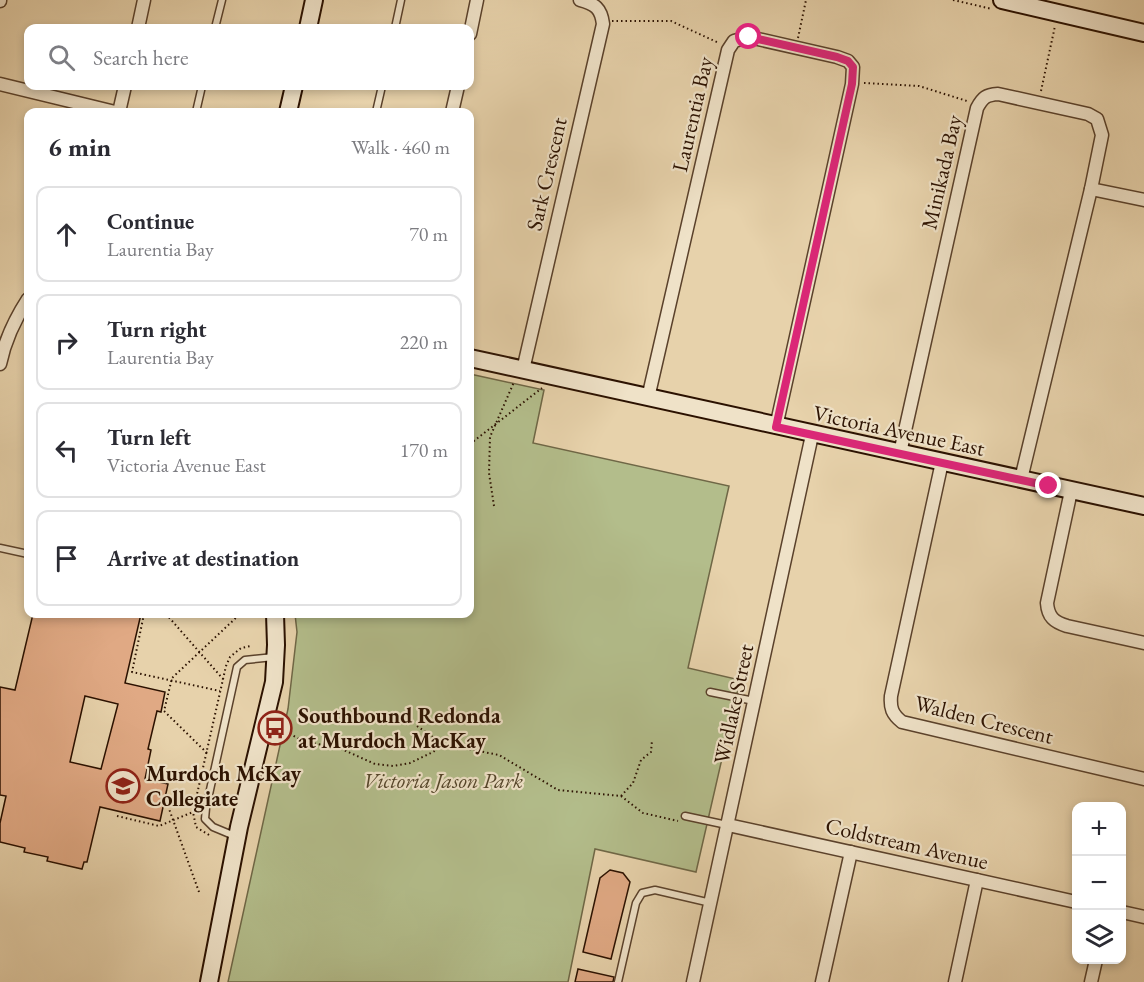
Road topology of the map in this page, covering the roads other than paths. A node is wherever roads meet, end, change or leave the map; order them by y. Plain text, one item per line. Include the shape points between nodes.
1 (144, 0) edge
2 (222, 0) edge
3 (314, 0) edge
4 (401, 0) edge
5 (477, 0) edge
6 (580, 0) edge
7 (1002, 0) edge
8 (139, 24) edge
9 (216, 24) edge
10 (309, 24) edge
11 (396, 24) edge
12 (472, 24) edge
13 (1144, 33) edge
14 (2, 87) edge
15 (124, 90) edge
16 (201, 90) edge
17 (293, 90) edge
18 (381, 90) edge
19 (457, 90) edge
20 (99, 108) edge
21 (118, 108) edge
22 (197, 108) edge
23 (289, 108) edge
24 (377, 108) edge
25 (453, 108) edge
26 (1091, 189) junction
27 (1144, 200) edge
28 (24, 305) edge
29 (474, 360) edge
30 (0, 364) edge
31 (518, 376) junction
32 (648, 398) junction
33 (776, 427) junction
34 (812, 435) junction
35 (900, 453) junction
36 (942, 462) junction
37 (1021, 479) junction
38 (1071, 491) junction
39 (1144, 506) edge
40 (0, 548) edge
41 (24, 553) edge
42 (275, 618) edge
43 (1144, 643) edge
44 (276, 657) junction
45 (710, 692) dead end
46 (755, 701) junction
47 (1144, 778) edge
48 (685, 816) dead end
49 (728, 825) junction
50 (237, 837) junction
51 (851, 852) junction
52 (977, 880) junction
53 (1072, 901) edge
54 (711, 903) junction
55 (1126, 913) edge
56 (1144, 917) edge
57 (1095, 964) edge
58 (209, 982) edge
59 (618, 982) edge
60 (693, 982) edge
61 (822, 982) edge
62 (955, 982) edge
63 (1091, 982) edge

1 - 8 street
2 - 9 lane
3 - 10 street
4 - 11 lane
5 - 12 street
6 - 31 street, Sark Crescent via 596,5 603,24
7 - 13 street
14 - 20 street
15 - 21 street
16 - 22 lane
17 - 23 street
18 - 24 lane
19 - 25 street
26 - 27 street
26 - 35 street, Minikada Bay via 1101,135 1097,119 998,94 982,99
26 - 37 street, Minikada Bay
28 - 30 street
29 - 31 street, Victoria Avenue East
31 - 32 street, Victoria Avenue East
32 - 33 street, Victoria Avenue East
32 - 33 street, Laurentia Bay via 728,50 734,40 749,37 848,61 853,67
33 - 34 street, Victoria Avenue East
34 - 35 street, Victoria Avenue East
34 - 46 street, Widlake Street
35 - 36 street, Victoria Avenue East
36 - 37 street, Victoria Avenue East
36 - 47 street, Walden Crescent via 891,696 894,716 902,722
37 - 38 street, Victoria Avenue East
38 - 39 street, Victoria Avenue East
38 - 43 street via 1048,613 1054,622
40 - 41 lane
42 - 44 street
44 - 50 street via 270,708
44 - 50 lane via 245,660 237,667 206,808 205,819 213,827
45 - 46 lane
46 - 49 street, Widlake Street
48 - 49 lane
49 - 51 street, Coldstream Avenue
49 - 54 street, Widlake Street
50 - 58 street
51 - 52 street, Coldstream Avenue
51 - 61 street
52 - 53 street, Coldstream Avenue
52 - 62 street
54 - 59 lane via 655,890 642,893 636,903
54 - 60 street, Widlake Street
55 - 56 street
57 - 63 street

